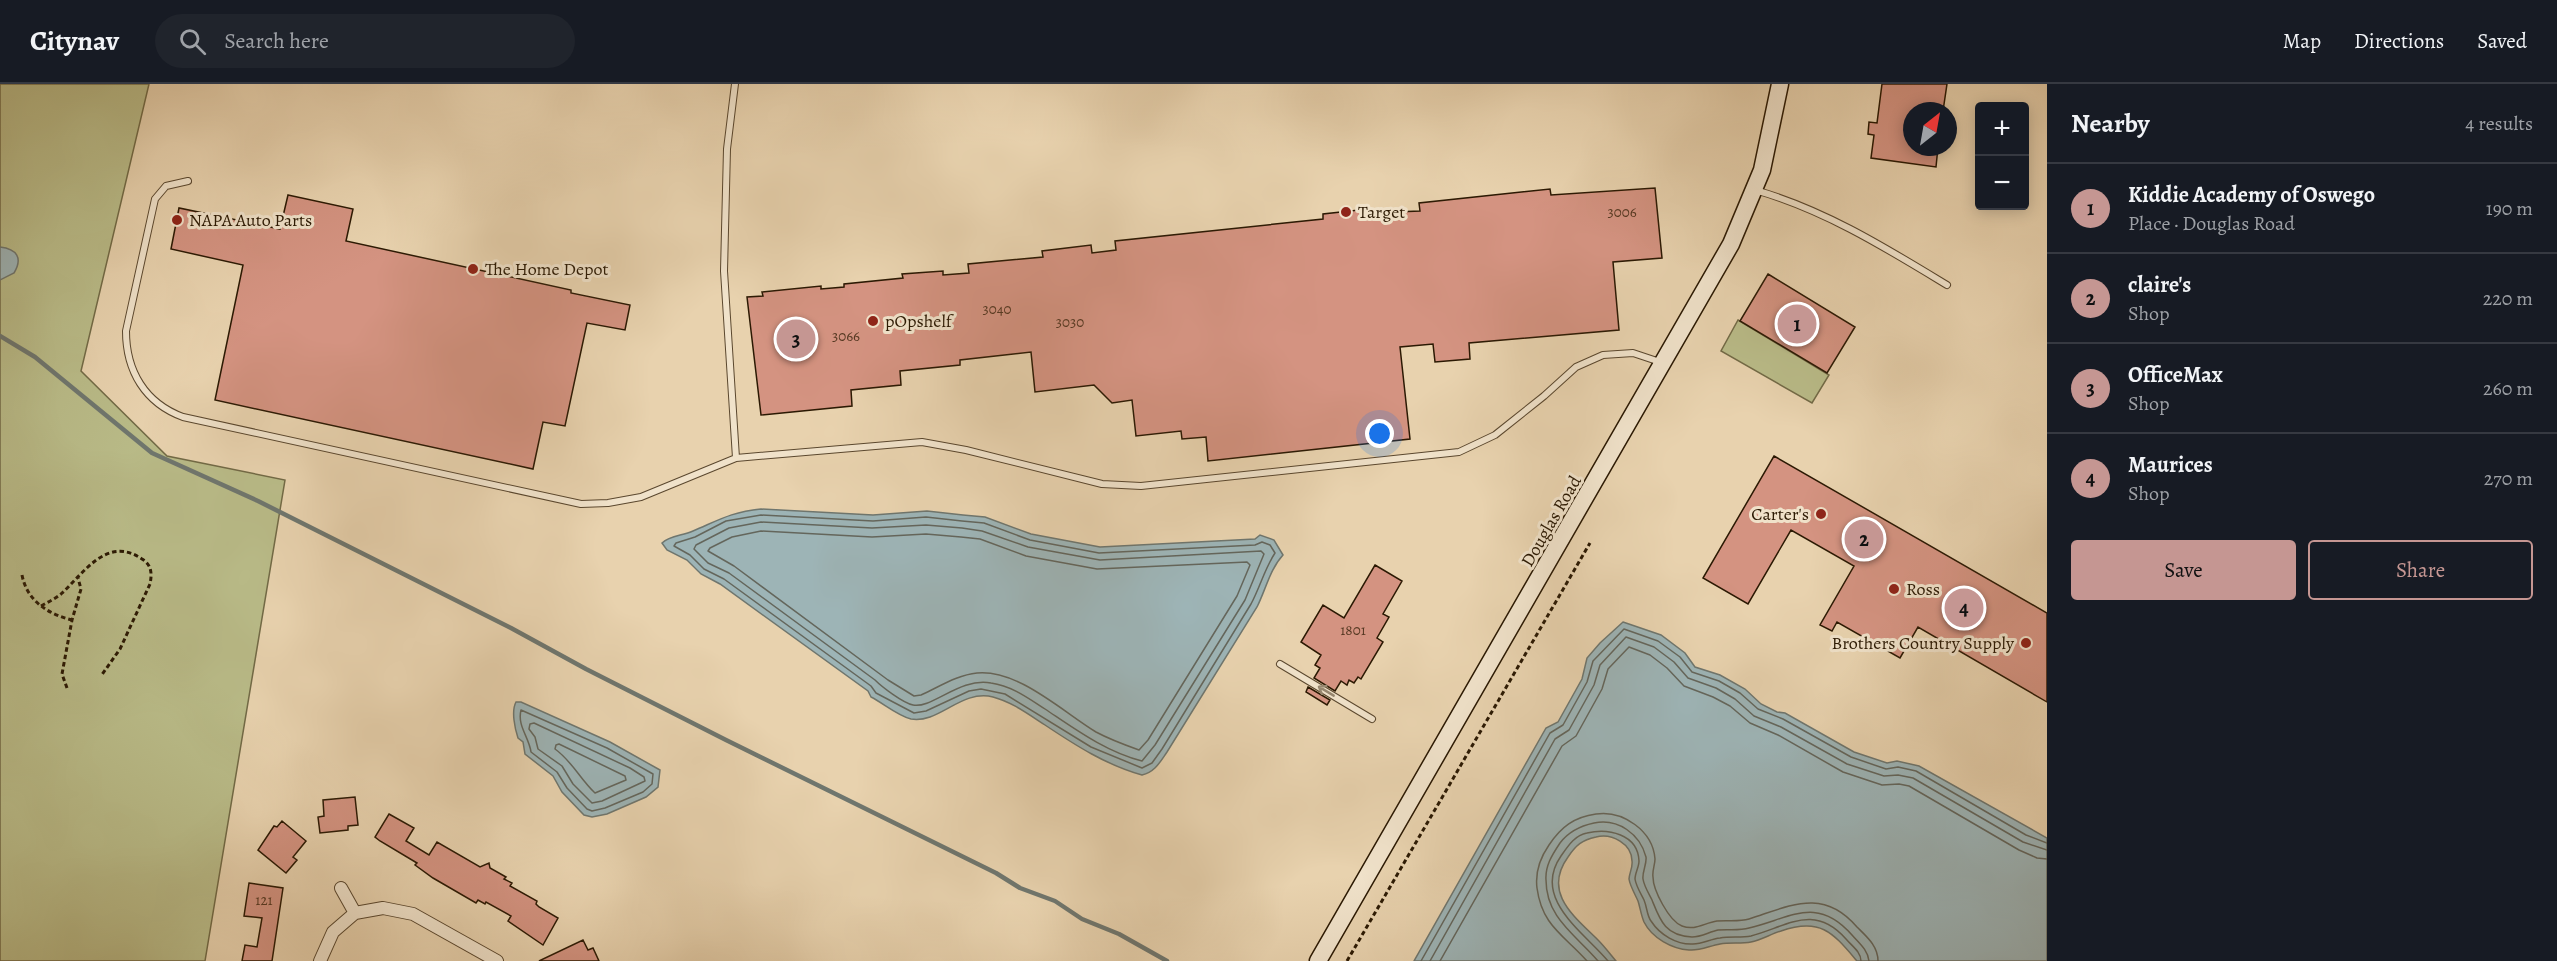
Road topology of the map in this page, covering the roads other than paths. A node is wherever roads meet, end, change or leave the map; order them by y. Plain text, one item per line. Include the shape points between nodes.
1 (735, 84) edge
2 (1780, 84) edge
3 (188, 181) dead end
4 (1755, 190) junction
5 (1947, 285) dead end
6 (1664, 363) junction
7 (736, 458) junction
8 (1280, 664) dead end
9 (1372, 719) dead end
10 (341, 888) dead end
11 (355, 913) junction
12 (320, 961) edge
13 (497, 961) edge
14 (1318, 961) edge

1 - 7 lane via 727,149 724,271
2 - 4 street, Douglas Road
3 - 7 lane via 166,186 156,199 126,331 134,375 150,397 172,413 581,504 641,497
4 - 5 lane via 1841,224
4 - 6 street, Douglas Road via 1731,244
6 - 7 lane via 1634,353 1603,355 1576,367 1495,435 1459,452 1141,486 1102,484 922,442
6 - 14 street, Douglas Road
9 -> 8 lane
10 - 11 street
11 - 12 street via 333,932
11 - 13 street via 383,908 413,914

